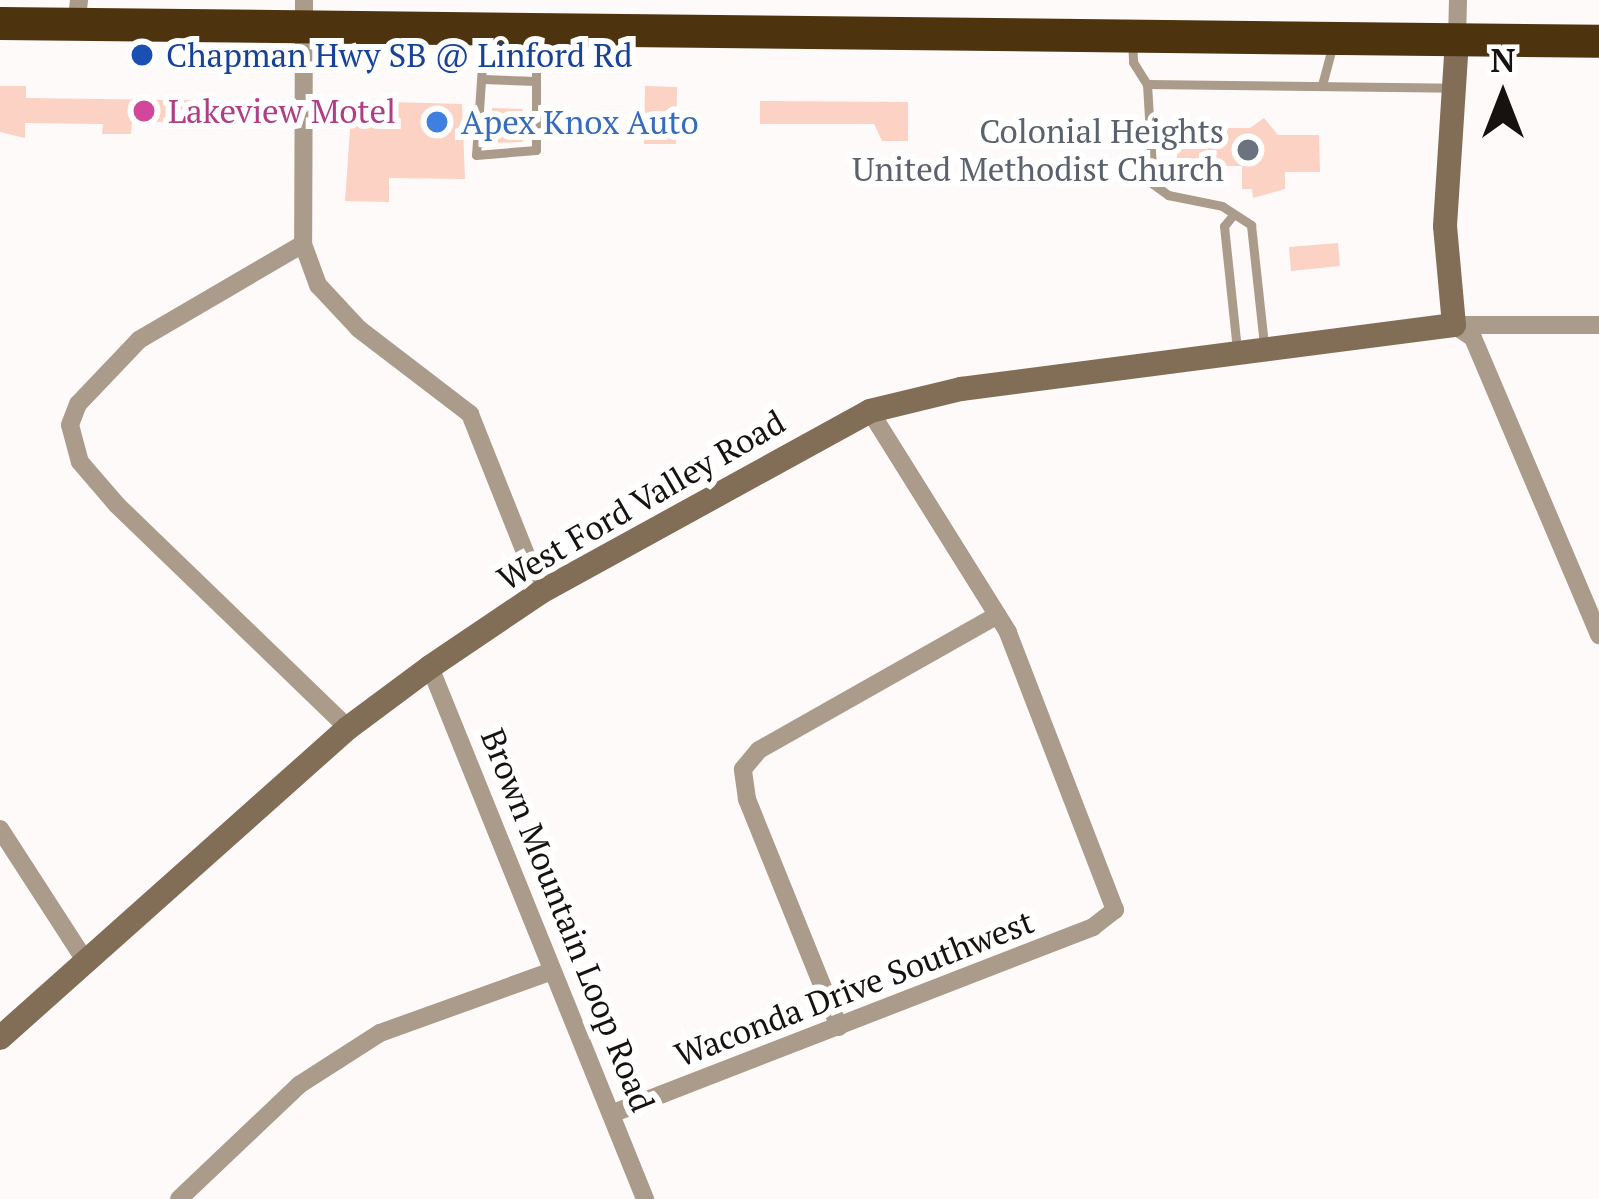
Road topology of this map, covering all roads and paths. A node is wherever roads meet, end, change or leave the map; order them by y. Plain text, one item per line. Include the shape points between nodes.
1 (1458, 0) edge
2 (77, 12) edge
3 (304, 14) edge
4 (0, 23) edge
5 (484, 30) junction
6 (536, 30) junction
7 (1132, 36) junction
8 (1333, 38) junction
9 (1457, 40) junction
10 (1599, 41) edge
11 (483, 79) junction
12 (536, 81) junction
13 (1147, 84) junction
14 (1322, 85) junction
15 (1454, 88) junction
16 (1234, 214) junction
17 (303, 244) junction
18 (1454, 325) junction
19 (1599, 325) edge
20 (1265, 350) junction
21 (1237, 353) junction
22 (870, 411) junction
23 (541, 592) junction
24 (998, 615) junction
25 (1599, 634) edge
26 (430, 667) junction
27 (349, 728) junction
28 (0, 829) edge
29 (84, 959) junction
30 (552, 971) junction
31 (839, 1027) junction
32 (0, 1037) edge
33 (611, 1114) junction
34 (178, 1199) edge
35 (645, 1199) edge

1 - 9 street
2 - 3 highway
2 - 4 highway
3 - 5 highway
3 - 17 street
5 - 6 highway
5 - 11 lane
6 - 7 highway
6 - 12 lane
7 - 8 highway
7 - 13 lane via 1133,62
8 - 9 highway
8 - 14 lane
9 - 10 highway
9 - 15 street
11 - 12 lane
11 - 12 lane via 476,155 536,150
13 - 14 lane
13 - 16 lane via 1154,184
14 - 15 lane
15 - 18 street via 1445,226
16 - 20 lane via 1251,225
16 - 21 lane via 1224,226
17 - 23 street via 334,305 470,414
17 - 27 street via 140,340 78,404 70,425 80,462 117,505
18 - 19 street
18 - 20 street, West Ford Valley Road
18 - 25 street via 1473,338
20 - 21 street, West Ford Valley Road
21 - 22 street, West Ford Valley Road via 962,389
22 - 23 street, West Ford Valley Road
22 - 24 street
23 - 26 street, West Ford Valley Road
24 - 31 street via 759,750 742,769
24 - 31 street, Waconda Drive Southwest via 1109,876 1115,910 1093,927
26 - 27 street, West Ford Valley Road
26 - 30 street, Brown Mountain Loop Road
27 - 29 street, West Ford Valley Road
28 - 29 street
29 - 32 street, West Ford Valley Road
30 - 33 street, Brown Mountain Loop Road
30 - 34 street via 380,1033 298,1085
31 - 33 street, Waconda Drive Southwest
33 - 35 street, Brown Mountain Loop Road

